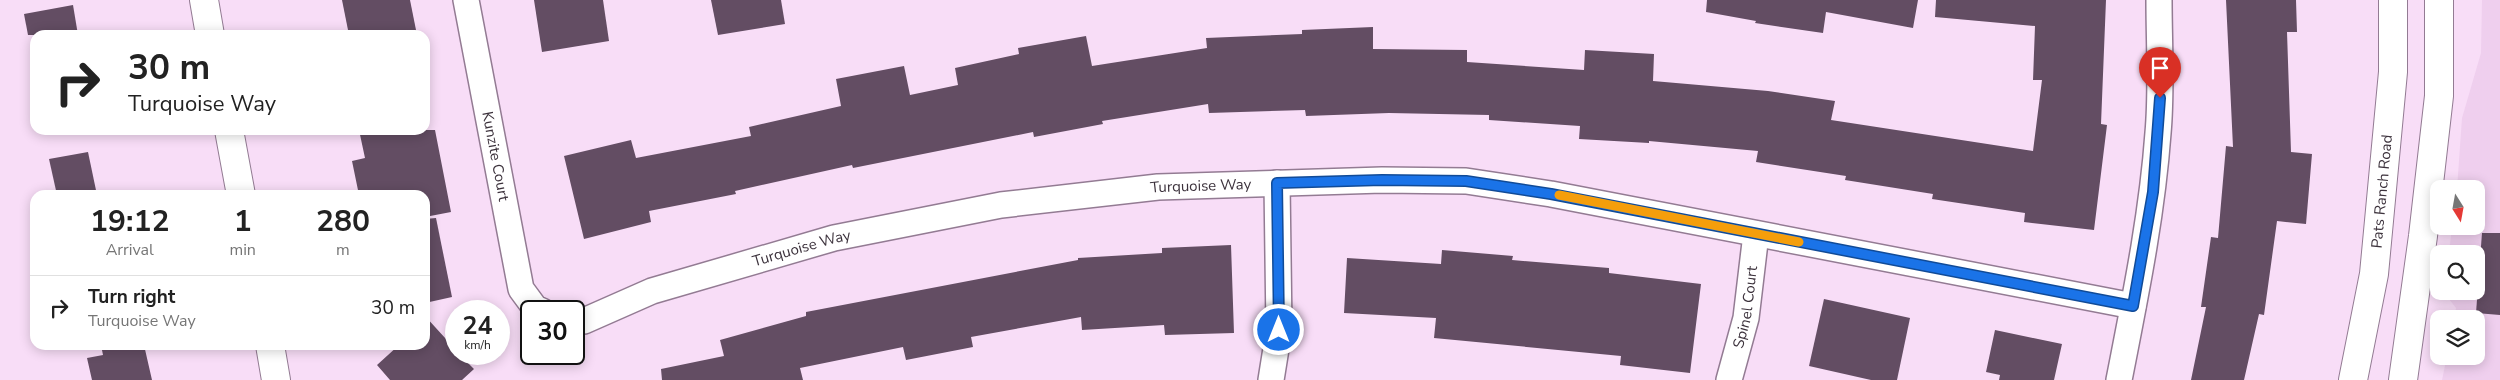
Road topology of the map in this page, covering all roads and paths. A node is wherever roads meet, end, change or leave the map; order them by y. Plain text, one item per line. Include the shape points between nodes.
1 (204, 0) edge
2 (466, 0) edge
3 (2159, 0) edge
4 (2393, 0) edge
5 (2439, 0) edge
6 (209, 30) edge
7 (230, 135) edge
8 (1277, 183) junction
9 (240, 190) edge
10 (1756, 234) junction
11 (530, 300) edge
12 (2133, 306) junction
13 (585, 321) edge
14 (271, 350) edge
15 (276, 380) edge
16 (1271, 380) edge
17 (1729, 380) edge
18 (2118, 380) edge
19 (2353, 380) edge
20 (2403, 380) edge

1 - 6 street
2 - 11 street, Kunzite Court via 518,279
3 - 12 street via 2159,131 2153,192
4 - 19 street, Pats Ranch Road via 2393,72 2374,274
5 - 20 street via 2439,96 2424,236
7 - 9 street
8 - 10 street, Turquoise Way via 1466,181
8 - 13 street, Turquoise Way via 1158,187 1002,205 834,238 652,291
8 - 16 street via 1279,330
10 - 12 street, Turquoise Way
10 - 17 street, Spinel Court via 1746,318
12 - 18 street
14 - 15 street

